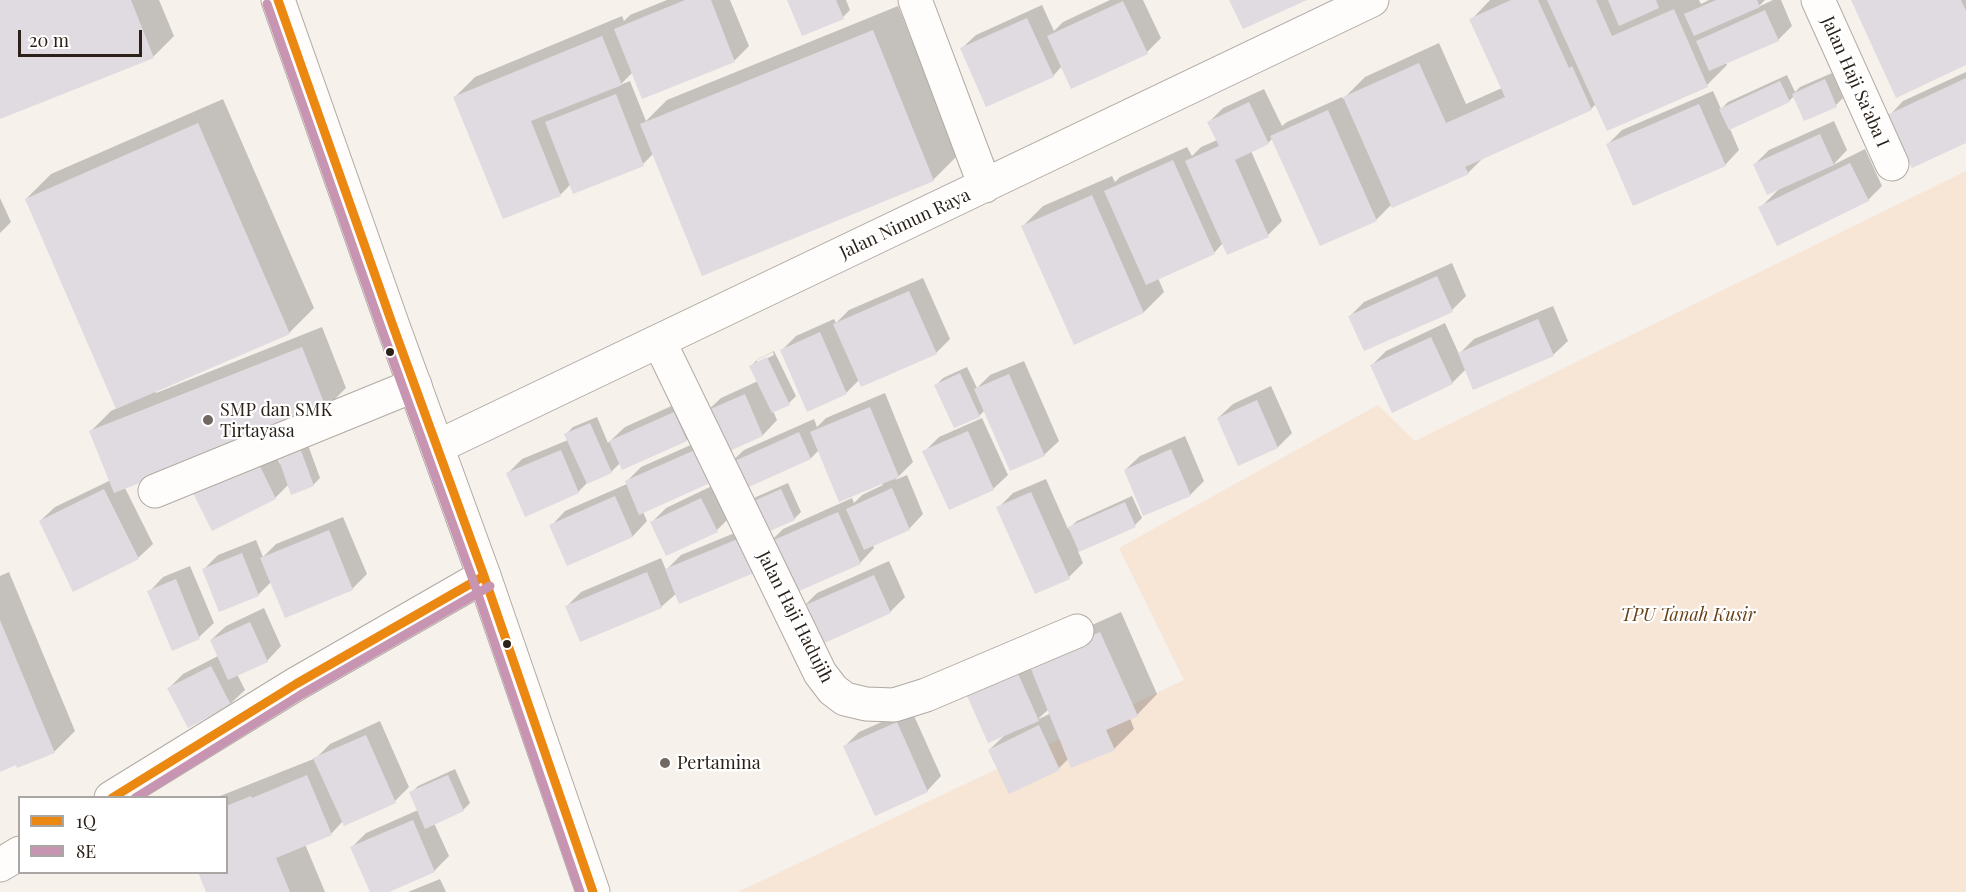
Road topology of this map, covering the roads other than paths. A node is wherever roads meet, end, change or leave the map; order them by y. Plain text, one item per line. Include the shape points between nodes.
1 (278, 0) edge
2 (915, 0) edge
3 (1372, 0) edge
4 (1818, 0) edge
5 (1892, 164) dead end
6 (985, 186) junction
7 (658, 341) junction
8 (415, 386) junction
9 (437, 447) junction
10 (155, 491) dead end
11 (484, 576) junction
12 (1077, 632) dead end
13 (114, 796) edge
14 (18, 854) edge
15 (0, 865) edge
16 (593, 892) edge

1 - 8 street
2 - 6 street
3 - 6 street, Jalan Nimun Raya
4 - 5 street, Jalan Haji Sa'aba I
6 - 7 street, Jalan Nimun Raya
7 - 9 street, Jalan Nimun Raya
7 - 12 street, Jalan Haji Hadujih via 820,673 845,699 894,705
8 - 9 street
8 - 10 street
9 - 11 street
11 - 13 street via 296,684
11 - 16 street
14 - 15 street

